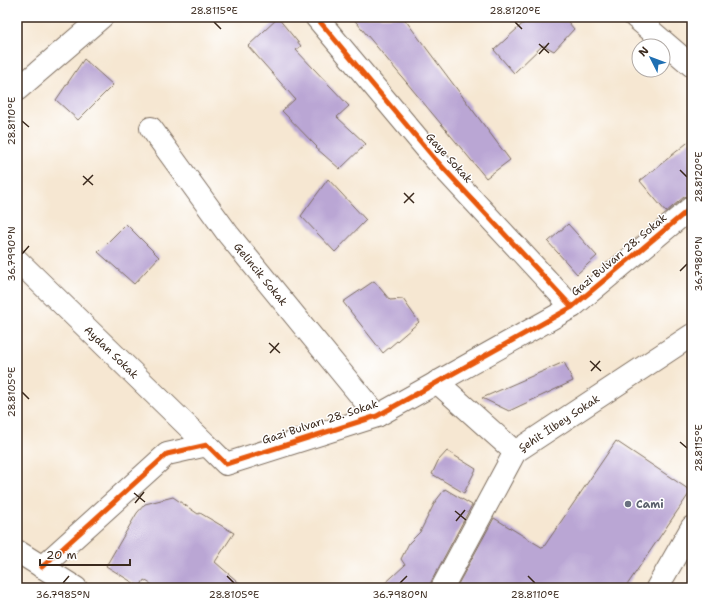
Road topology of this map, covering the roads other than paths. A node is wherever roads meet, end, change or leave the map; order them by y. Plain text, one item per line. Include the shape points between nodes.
1 (102, 17) edge
2 (316, 17) edge
3 (635, 17) edge
4 (692, 66) edge
5 (17, 90) edge
6 (151, 128) dead end
7 (692, 207) edge
8 (17, 260) edge
9 (572, 307) junction
10 (692, 335) edge
11 (437, 382) junction
12 (377, 416) junction
13 (207, 445) junction
14 (515, 452) junction
15 (692, 527) edge
16 (17, 551) edge
17 (42, 567) junction
18 (76, 588) edge
19 (442, 588) edge
20 (657, 588) edge

1 - 5 street
2 - 9 street, Gaye Sokak via 435,159
3 - 4 street
6 - 12 street, Gelincik Sokak via 228,234
7 - 9 street, Gazi Bulvarı 28. Sokak
8 - 13 street, Aydan Sokak
9 - 11 street, Gazi Bulvarı 28. Sokak
10 - 14 street, Şehit İlbey Sokak
11 - 12 street, Gazi Bulvarı 28. Sokak
11 - 14 street
12 - 13 street, Gazi Bulvarı 28. Sokak via 226,464
13 - 17 street via 167,454
14 - 19 street, Şehit İlbey Sokak
15 - 20 street
16 - 17 street
17 - 18 street

